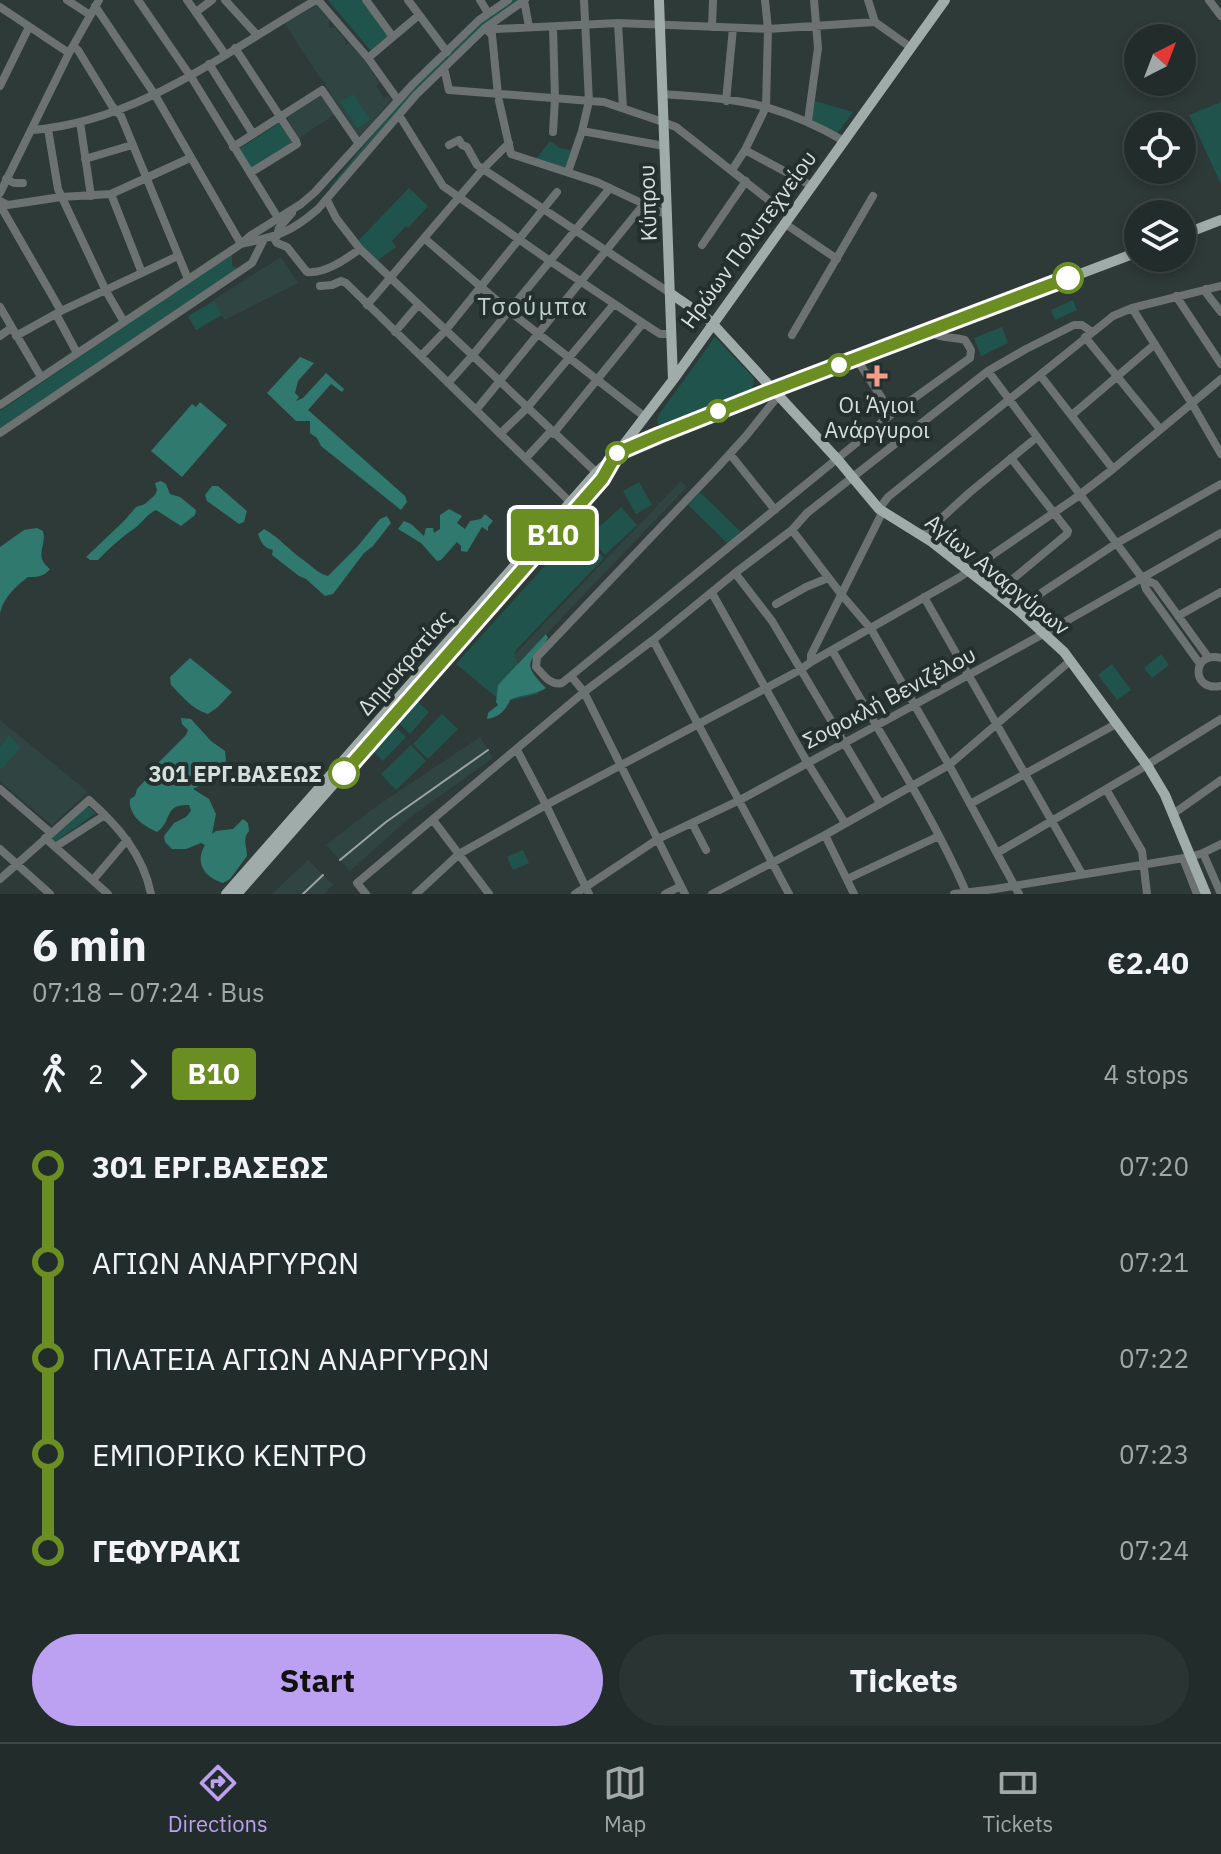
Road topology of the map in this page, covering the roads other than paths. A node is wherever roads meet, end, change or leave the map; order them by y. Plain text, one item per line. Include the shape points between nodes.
1 (67, 0) edge
2 (138, 0) edge
3 (187, 0) edge
4 (212, 0) edge
5 (225, 0) edge
6 (243, 0) edge
7 (317, 0) edge
8 (366, 0) edge
9 (408, 0) edge
10 (480, 0) edge
11 (508, 0) edge
12 (524, 0) edge
13 (584, 0) edge
14 (659, 0) edge
15 (713, 0) edge
16 (765, 0) edge
17 (814, 0) edge
18 (868, 0) edge
19 (945, 0) edge
20 (1209, 0) edge
21 (97, 3) edge
22 (0, 7) edge
23 (236, 11) junction
24 (196, 12) junction
25 (488, 13) junction
26 (90, 15) junction
27 (419, 15) junction
28 (1221, 16) edge
29 (875, 22) junction
30 (618, 23) junction
31 (660, 24) junction
32 (585, 25) junction
33 (818, 26) junction
34 (29, 27) junction
35 (529, 27) junction
36 (553, 27) junction
37 (712, 27) junction
38 (485, 28) junction
39 (733, 28) junction
40 (768, 29) junction
41 (257, 35) junction
42 (393, 37) junction
43 (910, 47) junction
44 (235, 48) junction
45 (71, 50) junction
46 (447, 52) junction
47 (225, 54) junction
48 (368, 58) junction
49 (209, 64) junction
50 (444, 68) junction
51 (189, 75) junction
52 (0, 86) edge
53 (662, 94) junction
54 (155, 95) junction
55 (499, 98) junction
56 (555, 99) junction
57 (398, 100) junction
58 (589, 101) junction
59 (726, 101) junction
60 (766, 107) junction
61 (623, 108) junction
62 (115, 111) junction
63 (399, 115) junction
64 (281, 117) junction
65 (808, 121) junction
66 (80, 122) junction
67 (663, 122) junction
68 (48, 129) junction
69 (32, 130) junction
70 (582, 131) junction
71 (553, 132) dead end
72 (253, 134) junction
73 (509, 141) junction
74 (844, 141) junction
75 (359, 144) junction
76 (132, 145) junction
77 (449, 145) dead end
78 (664, 146) junction
79 (233, 147) junction
80 (745, 150) junction
81 (190, 158) junction
82 (85, 159) junction
83 (483, 169) junction
84 (732, 170) junction
85 (568, 172) junction
86 (250, 173) junction
87 (6, 179) junction
88 (146, 179) junction
89 (746, 181) junction
90 (23, 183) dead end
91 (812, 186) junction
92 (610, 188) junction
93 (557, 192) dead end
94 (0, 193) edge
95 (111, 194) junction
96 (91, 196) junction
97 (873, 196) dead end
98 (61, 197) junction
99 (458, 198) junction
100 (327, 200) junction
101 (0, 203) edge
102 (301, 204) junction
103 (644, 204) junction
104 (543, 209) junction
105 (667, 215) junction
106 (278, 218) junction
107 (786, 220) junction
108 (1221, 220) edge
109 (575, 229) junction
110 (1196, 230) edge
111 (272, 237) junction
112 (424, 238) junction
113 (518, 239) junction
114 (241, 244) junction
115 (702, 245) dead end
116 (360, 249) junction
117 (606, 251) junction
118 (178, 256) junction
119 (1124, 257) edge
120 (837, 259) junction
121 (550, 261) junction
122 (142, 273) junction
123 (390, 278) junction
124 (188, 279) junction
125 (580, 282) junction
126 (320, 286) dead end
127 (481, 286) junction
128 (1221, 286) edge
129 (1206, 289) junction
130 (106, 291) junction
131 (670, 293) junction
132 (1176, 296) junction
133 (614, 304) junction
134 (367, 305) junction
135 (418, 305) junction
136 (0, 307) edge
137 (1132, 308) junction
138 (509, 311) junction
139 (1221, 312) edge
140 (58, 313) junction
141 (124, 322) junction
142 (643, 323) junction
143 (712, 324) junction
144 (930, 330) junction
145 (445, 331) junction
146 (14, 332) junction
147 (395, 332) junction
148 (539, 334) junction
149 (671, 334) junction
150 (1088, 334) junction
151 (792, 335) dead end
152 (0, 336) edge
153 (1155, 344) junction
154 (671, 348) junction
155 (692, 351) junction
156 (77, 353) junction
157 (421, 356) junction
158 (472, 356) junction
159 (569, 357) junction
160 (856, 358) junction
161 (1221, 364) edge
162 (988, 371) junction
163 (1040, 375) junction
164 (1117, 376) junction
165 (41, 377) junction
166 (1221, 379) edge
167 (598, 380) junction
168 (673, 380) junction
169 (448, 383) junction
170 (500, 383) junction
171 (775, 393) junction
172 (1009, 400) junction
173 (1191, 402) junction
174 (0, 405) edge
175 (527, 408) junction
176 (476, 410) junction
177 (892, 414) junction
178 (1072, 415) junction
179 (645, 417) junction
180 (1160, 429) junction
181 (552, 432) junction
182 (0, 433) edge
183 (664, 433) junction
184 (500, 434) junction
185 (1037, 437) junction
186 (1218, 439) edge
187 (730, 454) junction
188 (1221, 454) edge
189 (615, 456) junction
190 (526, 458) junction
191 (1011, 458) junction
192 (838, 460) junction
193 (1113, 469) junction
194 (599, 476) junction
195 (852, 477) junction
196 (1221, 484) edge
197 (1080, 495) junction
198 (570, 502) junction
199 (775, 510) junction
200 (881, 510) junction
201 (1054, 513) junction
202 (792, 530) junction
203 (1221, 533) edge
204 (922, 536) junction
205 (1117, 543) junction
206 (969, 571) junction
207 (735, 573) junction
208 (828, 578) junction
209 (1143, 579) junction
210 (1221, 592) edge
211 (712, 593) junction
212 (996, 593) junction
213 (841, 594) junction
214 (924, 597) junction
215 (776, 604) dead end
216 (1017, 609) junction
217 (1178, 616) junction
218 (871, 629) junction
219 (1045, 633) junction
220 (653, 640) junction
221 (832, 650) junction
222 (1208, 657) junction
223 (1221, 658) edge
224 (1070, 661) junction
225 (811, 662) junction
226 (1200, 664) junction
227 (800, 670) junction
228 (969, 675) junction
229 (571, 676) junction
230 (1221, 686) edge
231 (765, 688) junction
232 (584, 692) junction
233 (914, 705) junction
234 (1221, 719) edge
235 (996, 723) junction
236 (699, 724) junction
237 (1116, 724) junction
238 (876, 725) junction
239 (843, 742) junction
240 (517, 750) junction
241 (807, 762) junction
242 (620, 765) junction
243 (949, 765) junction
244 (1147, 765) junction
245 (1025, 773) junction
246 (1221, 780) edge
247 (912, 785) junction
248 (0, 789) edge
249 (1106, 789) junction
250 (740, 800) junction
251 (880, 803) junction
252 (970, 804) junction
253 (546, 805) junction
254 (1173, 814) junction
255 (105, 815) junction
256 (433, 820) junction
257 (1052, 820) junction
258 (692, 823) junction
259 (845, 823) junction
260 (825, 835) junction
261 (48, 836) junction
262 (939, 836) junction
263 (658, 839) junction
264 (127, 840) junction
265 (1221, 844) edge
266 (55, 847) junction
267 (0, 849) edge
268 (706, 850) dead end
269 (997, 853) junction
270 (1203, 853) junction
271 (459, 854) junction
272 (1186, 857) junction
273 (773, 862) junction
274 (17, 864) junction
275 (1144, 864) junction
276 (1082, 874) junction
277 (0, 879) edge
278 (847, 879) junction
279 (93, 880) junction
280 (149, 883) junction
281 (587, 890) edge
282 (683, 890) edge
283 (1017, 890) edge
284 (1146, 892) edge
285 (488, 893) edge
286 (966, 893) edge
287 (50, 894) edge
288 (108, 894) edge
289 (139, 894) edge
290 (151, 894) edge
291 (226, 894) edge
292 (237, 894) edge
293 (366, 894) edge
294 (416, 894) edge
295 (575, 894) edge
296 (665, 894) edge
297 (712, 894) edge
298 (789, 894) edge
299 (854, 894) edge
300 (954, 894) edge
301 (1133, 894) edge
302 (1197, 894) edge
303 (1206, 894) edge
304 (1221, 894) edge

1 - 26 street
2 - 51 street
3 - 24 street
4 - 24 street
5 - 23 street
6 - 23 street
7 - 41 street
7 - 48 street
8 - 42 street
9 - 27 street
10 - 25 street
11 - 25 street
12 - 35 street
12 - 38 street
13 - 32 street
14 - 31 main road, Κύπρου
15 - 37 street
16 - 40 street
17 - 33 street
18 - 29 street
19 - 43 main road, Ηρώων Πολυτεχνείου
20 - 28 street
21 - 26 street
21 - 54 street
22 - 34 street
23 - 41 street
24 - 47 street
25 - 46 street
26 - 45 street
27 - 42 street
27 - 46 street
29 - 33 street
29 - 43 street
30 - 31 street
30 - 32 street
30 - 61 street
31 - 37 street
31 - 53 main road, Κύπρου
32 - 36 street
32 - 58 street
33 - 40 street
33 - 65 street
34 - 45 street
34 - 52 street
35 - 36 street
35 - 38 street
36 - 56 street
37 - 39 street
38 - 50 street
38 - 55 street via 492,35
39 - 40 street
39 - 59 street
40 - 60 street
41 - 44 street
42 - 48 street
43 - 74 main road, Ηρώων Πολυτεχνείου
44 - 47 street
44 - 64 street
45 - 62 street via 78,50
45 - 69 street
46 - 57 street
47 - 49 street
48 - 57 street
49 - 51 street
49 - 72 street
50 - 55 street via 449,90
50 - 63 street
51 - 54 street
51 - 79 street
53 - 59 street
53 - 67 main road, Κύπρου
54 - 62 street
54 - 81 street
55 - 56 street
55 - 73 street
56 - 58 street
56 - 71 street
57 - 75 street
58 - 61 street
58 - 70 street
59 - 60 street
60 - 65 street
60 - 80 street
61 - 67 street
62 - 66 street
62 - 76 street
63 - 99 street via 439,182
63 - 100 street
64 - 72 street
64 - 75 street via 322,90
64 - 86 street via 297,142
65 - 74 street
66 - 68 street
66 - 82 street
67 - 78 main road, Κύπρου
67 - 84 street
68 - 69 street
68 - 98 street
69 - 87 street
70 - 78 street
70 - 85 street
72 - 79 street
73 - 83 street
73 - 85 street via 511,154
74 - 91 main road, Ηρώων Πολυτεχνείου
75 - 102 street
76 - 82 street
76 - 88 street
77 - 83 street via 459,140
78 - 105 main road, Κύπρου
79 - 86 street
80 - 84 street
80 - 91 street
81 - 88 street
81 - 114 street
82 - 96 street
83 - 99 street
83 - 104 street
84 - 89 street
85 - 92 street
86 - 106 street
87 - 90 street
87 - 94 street
88 - 95 street
88 - 118 street
89 - 107 street
89 - 115 street
91 - 107 main road, Ηρώων Πολυτεχνείου
92 - 103 street
92 - 109 street
93 - 104 street
95 - 96 street
95 - 122 street
96 - 98 street
97 - 120 street
98 - 101 street
98 - 130 street
99 - 112 street
99 - 113 street
100 - 111 street via 299,225
100 - 116 street
101 - 140 street
102 - 106 street
102 - 111 street
103 - 105 street
103 - 117 street
104 - 109 street
104 - 113 street
105 - 131 main road, Κύπρου
106 - 114 street
107 - 120 street
107 - 143 main road, Ηρώων Πολυτεχνείου
108 - 110 main road
109 - 117 street
109 - 121 street
111 - 114 street
111 - 116 street via 314,273
111 - 182 street via 252,263
112 - 123 street
112 - 127 street
113 - 121 street
113 - 127 street
114 - 124 street
116 - 123 street
117 - 125 street
117 - 131 street
118 - 122 street
118 - 124 street
119 - 144 main road, Δημοκρατίας
120 - 151 street
121 - 125 street
121 - 138 street
122 - 130 street
123 - 134 street
123 - 135 street
124 - 141 street
125 - 133 street
125 - 148 street
126 - 134 street via 344,282
127 - 138 street
127 - 145 street
128 - 129 street
129 - 132 street
129 - 139 street
130 - 140 street
130 - 141 street
131 - 143 main road, Αγίων Αναργύρων
131 - 149 main road, Κύπρου
132 - 137 street
132 - 161 street
133 - 142 street
133 - 159 street
134 - 147 street
135 - 145 street
135 - 147 street
136 - 146 street
137 - 150 street
137 - 153 street
138 - 148 street
138 - 158 street
140 - 146 street
140 - 156 street
141 - 156 street
142 - 149 street via 660,334
142 - 167 street
143 - 155 main road, Ηρώων Πολυτεχνείου
143 - 171 main road, Αγίων Αναργύρων
144 - 160 main road, Δημοκρατίας
144 - 177 street via 939,337 965,340 971,356
145 - 157 street
145 - 158 street
146 - 152 street
146 - 165 street
147 - 157 street
148 - 159 street
148 - 170 street
149 - 154 main road, Κύπρου
150 - 162 street via 1082,325 1074,325
150 - 163 street
150 - 164 street
153 - 164 street
153 - 173 street
154 - 155 main road
154 - 168 main road, Κύπρου
155 - 168 main road, Ηρώων Πολυτεχνείου
156 - 165 street
157 - 169 street
158 - 169 street
158 - 170 street
159 - 167 street
159 - 175 street
160 - 171 main road, Δημοκρατίας
160 - 177 street
162 - 172 street
162 - 195 street
163 - 172 street
163 - 178 street
164 - 178 street
164 - 180 street
165 - 174 street
166 - 173 street
167 - 179 street
167 - 181 street
168 - 179 main road, Ηρώων Πολυτεχνείου
169 - 176 street
170 - 175 street
170 - 176 street
171 - 183 main road, Δημοκρατίας
171 - 187 street
171 - 192 main road, Αγίων Αναργύρων
172 - 185 street
172 - 200 street via 888,497
173 - 180 street
173 - 186 street
175 - 181 street
175 - 184 street
176 - 184 street
177 - 192 street
178 - 193 street
179 - 183 main road
179 - 189 main road, Ηρώων Πολυτεχνείου
180 - 193 street
181 - 190 street
181 - 194 street
183 - 189 main road, Δημοκρατίας
184 - 190 street
185 - 191 street
185 - 197 street
186 - 188 street
187 - 199 street
187 - 229 street via 535,661 556,685
189 - 194 main road, Δημοκρατίας
190 - 198 street
191 - 201 street
191 - 204 street
192 - 195 main road, Αγίων Αναργύρων
192 - 199 street
193 - 197 street
194 - 198 main road, Δημοκρατίας
194 - 292 main road, Δημοκρατίας
195 - 200 main road, Αγίων Αναργύρων
195 - 202 street
196 - 205 street
197 - 201 street
197 - 205 street
198 - 291 main road, Δημοκρατίας
199 - 229 street
200 - 204 main road, Αγίων Αναργύρων
200 - 213 street
201 - 206 street
201 - 212 street via 1067,534
202 - 207 street
202 - 208 street
203 - 209 street, Σοφοκλή Βενιζέλου
204 - 206 main road, Αγίων Αναργύρων
205 - 209 street
205 - 216 street
206 - 212 main road, Αγίων Αναργύρων
206 - 214 street
207 - 211 street
207 - 227 street via 772,621
208 - 213 street
208 - 215 street
209 - 217 street via 1155,584
209 - 219 street, Σοφοκλή Βενιζέλου
209 - 226 street
210 - 217 street
211 - 220 street
211 - 231 street
212 - 216 main road, Αγίων Αναργύρων
213 - 218 street
213 - 225 street
214 - 218 street
214 - 228 street
216 - 219 main road, Αγίων Αναργύρων
217 - 222 street
218 - 221 street
218 - 233 street
219 - 224 main road, Αγίων Αναργύρων
219 - 228 street, Σοφοκλή Βενιζέλου
220 - 232 street
220 - 236 street
221 - 225 street
221 - 238 street
222 - 223 street
222 - 226 street
224 - 235 street
224 - 237 main road, Αγίων Αναργύρων
225 - 227 street
226 - 230 street via 1198,673 1205,684
227 - 231 street
227 - 239 street
228 - 233 street, Σοφοκλή Βενιζέλου
228 - 235 street
229 - 232 street
231 - 236 street
231 - 241 street
232 - 240 street
232 - 242 street
233 - 238 street, Σοφοκλή Βενιζέλου
233 - 243 street
234 - 244 street
235 - 243 street
235 - 245 street
236 - 242 street
236 - 250 street
237 - 244 main road, Αγίων Αναργύρων
237 - 245 street
238 - 239 street, Σοφοκλή Βενιζέλου
238 - 247 street
239 - 241 street, Σοφοκλή Βενιζέλου
239 - 251 street
240 - 253 street
240 - 256 street
241 - 250 street, Σοφοκλή Βενιζέλου
241 - 259 street
242 - 253 street
242 - 263 street
243 - 247 street
243 - 252 street
244 - 249 street
244 - 254 main road, Αγίων Αναργύρων
245 - 252 street
245 - 257 street
246 - 254 street
247 - 251 street
247 - 262 street
248 - 261 street
249 - 257 street
249 - 275 street via 1142,851
250 - 258 street, Σοφοκλή Βενιζέλου
250 - 273 street
251 - 259 street
252 - 269 street
253 - 271 street
253 - 281 street
254 - 272 main road, Αγίων Αναργύρων
255 - 261 street via 89,800
255 - 264 street
255 - 266 street
256 - 271 street
256 - 293 street via 357,883
257 - 269 street
257 - 276 street
258 - 263 street, Σοφοκλή Βενιζέλου
258 - 268 street
259 - 260 street
260 - 273 street
260 - 278 street
261 - 266 street
261 - 274 street
262 - 278 street
262 - 286 street
263 - 281 street, Σοφοκλή Βενιζέλου
263 - 282 street
264 - 279 street
264 - 280 street
265 - 270 street
266 - 279 street
267 - 274 street
269 - 283 street
270 - 272 street
270 - 304 street
271 - 285 street
271 - 294 street
272 - 275 street
272 - 302 street, Αγίων Αναργύρων
272 - 303 main road, Αγίων Αναργύρων
273 - 297 street
273 - 298 street
274 - 277 street
274 - 287 street
275 - 276 street
275 - 284 street
276 - 283 street
278 - 299 street
279 - 288 street
280 - 289 street
280 - 290 street
281 - 295 street, Σοφοκλή Βενιζέλου
282 - 296 street
283 - 286 street
284 - 301 street
286 - 300 street

